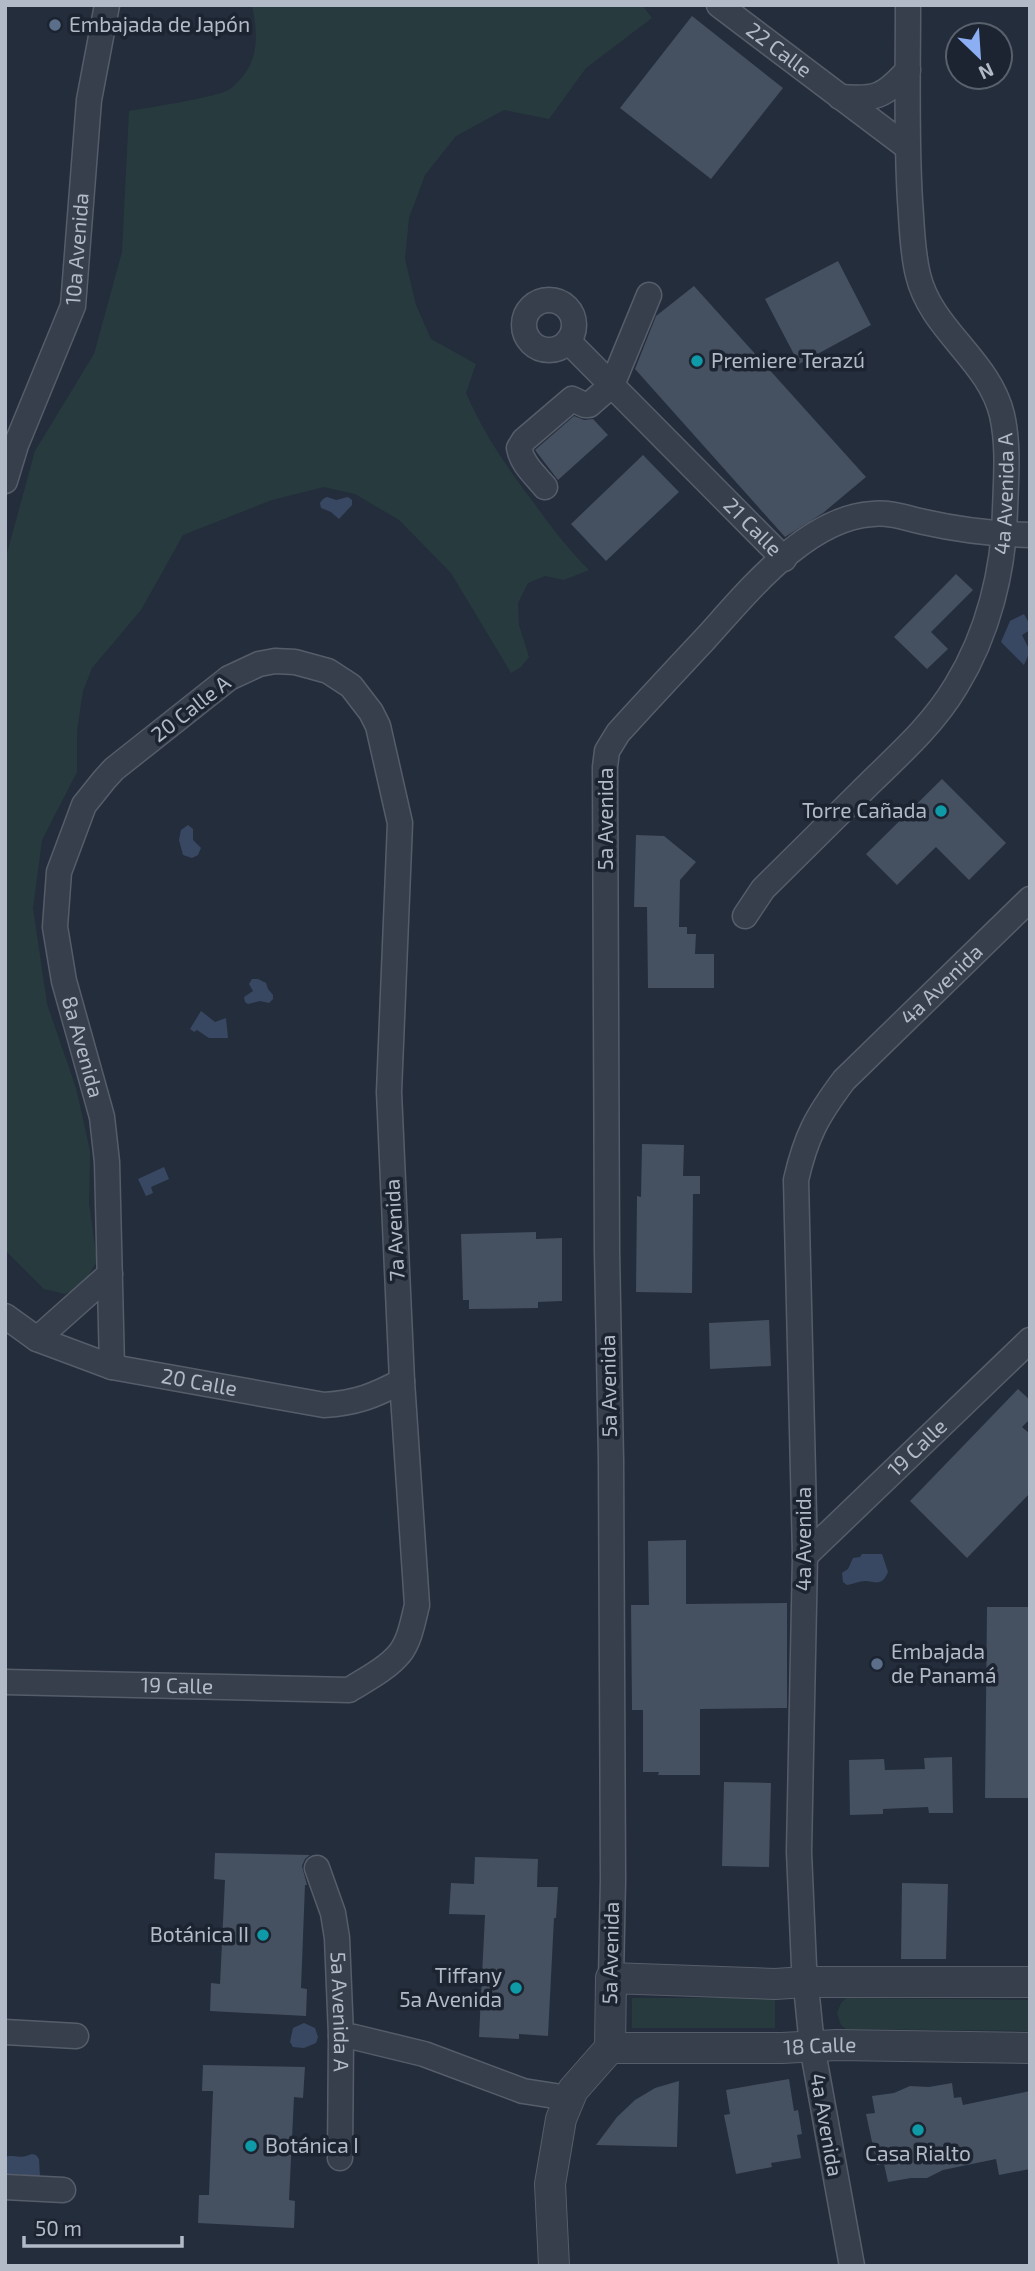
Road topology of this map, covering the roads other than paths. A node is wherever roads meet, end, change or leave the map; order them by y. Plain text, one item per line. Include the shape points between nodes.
1 (107, 5) edge
2 (719, 5) edge
3 (908, 5) edge
4 (908, 71) junction
5 (839, 97) junction
6 (907, 147) junction
7 (649, 295) dead end
8 (568, 341) dead end
9 (612, 385) junction
10 (5, 481) edge
11 (545, 487) dead end
12 (1018, 535) edge
13 (783, 559) junction
14 (383, 742) joint
15 (78, 821) joint
16 (1030, 900) edge
17 (745, 916) dead end
18 (110, 1274) junction
19 (5, 1316) edge
20 (37, 1339) junction
21 (1030, 1340) edge
22 (112, 1367) junction
23 (401, 1381) junction
24 (805, 1556) junction
25 (5, 1682) edge
26 (349, 1690) joint
27 (317, 1868) dead end
28 (611, 1978) junction
29 (805, 1982) junction
30 (1030, 1982) edge
31 (5, 2032) edge
32 (76, 2036) dead end
33 (341, 2036) junction
34 (812, 2046) junction
35 (610, 2048) junction
36 (1030, 2048) edge
37 (568, 2098) junction
38 (340, 2158) dead end
39 (5, 2188) edge
40 (63, 2190) dead end
41 (554, 2266) edge
42 (852, 2266) edge

1 - 10 street, 10a Avenida via 89,100 73,306
2 - 5 street, 22 Calle
3 - 4 street, 4a Avenida A
4 - 5 street via 895,86 874,98
4 - 6 street, 4a Avenida A
5 - 6 street, 22 Calle
6 - 12 street, 4a Avenida A via 918,278 935,315 982,373 1002,414
7 - 9 street
8 - 9 street, 21 Calle
9 - 11 street via 589,405 569,401 524,440 520,457
9 - 13 street, 21 Calle
12 - 13 street, 21 Calle via 888,513 870,514 830,525
12 - 17 street, 4a Avenida A via 1001,565 979,642 955,689 923,731 763,890
13 - 28 street, 5a Avenida via 618,733 607,751 605,766
14 - 15 street, 20 Calle A via 362,698 341,679 295,662 259,664 229,678 114,769 84,805
14 - 23 street, 7a Avenida via 400,823 389,1092
15 - 18 street, 8a Avenida via 59,872 55,927 64,981 102,1117
16 - 24 street, 4a Avenida via 844,1080 821,1110 804,1147 796,1180
18 - 20 street
18 - 22 street, 8a Avenida
19 - 20 street, 20 Calle
20 - 22 street, 20 Calle
21 - 24 street, 19 Calle
22 - 23 street, 20 Calle via 324,1405 351,1404
23 - 26 street, 7a Avenida via 417,1605 399,1654
24 - 29 street, 4a Avenida via 799,1852
25 - 26 street, 19 Calle
27 - 33 street, 5a Avenida A via 337,1938
28 - 29 street
28 - 35 street, 5a Avenida
29 - 30 street
29 - 34 street, 4a Avenida
31 - 32 street
33 - 37 street via 424,2054 523,2091
33 - 38 street, 5a Avenida A
34 - 35 street, 18 Calle
34 - 36 street, 18 Calle
34 - 42 street, 4a Avenida
35 - 37 street
37 - 41 street via 550,2184
39 - 40 street

